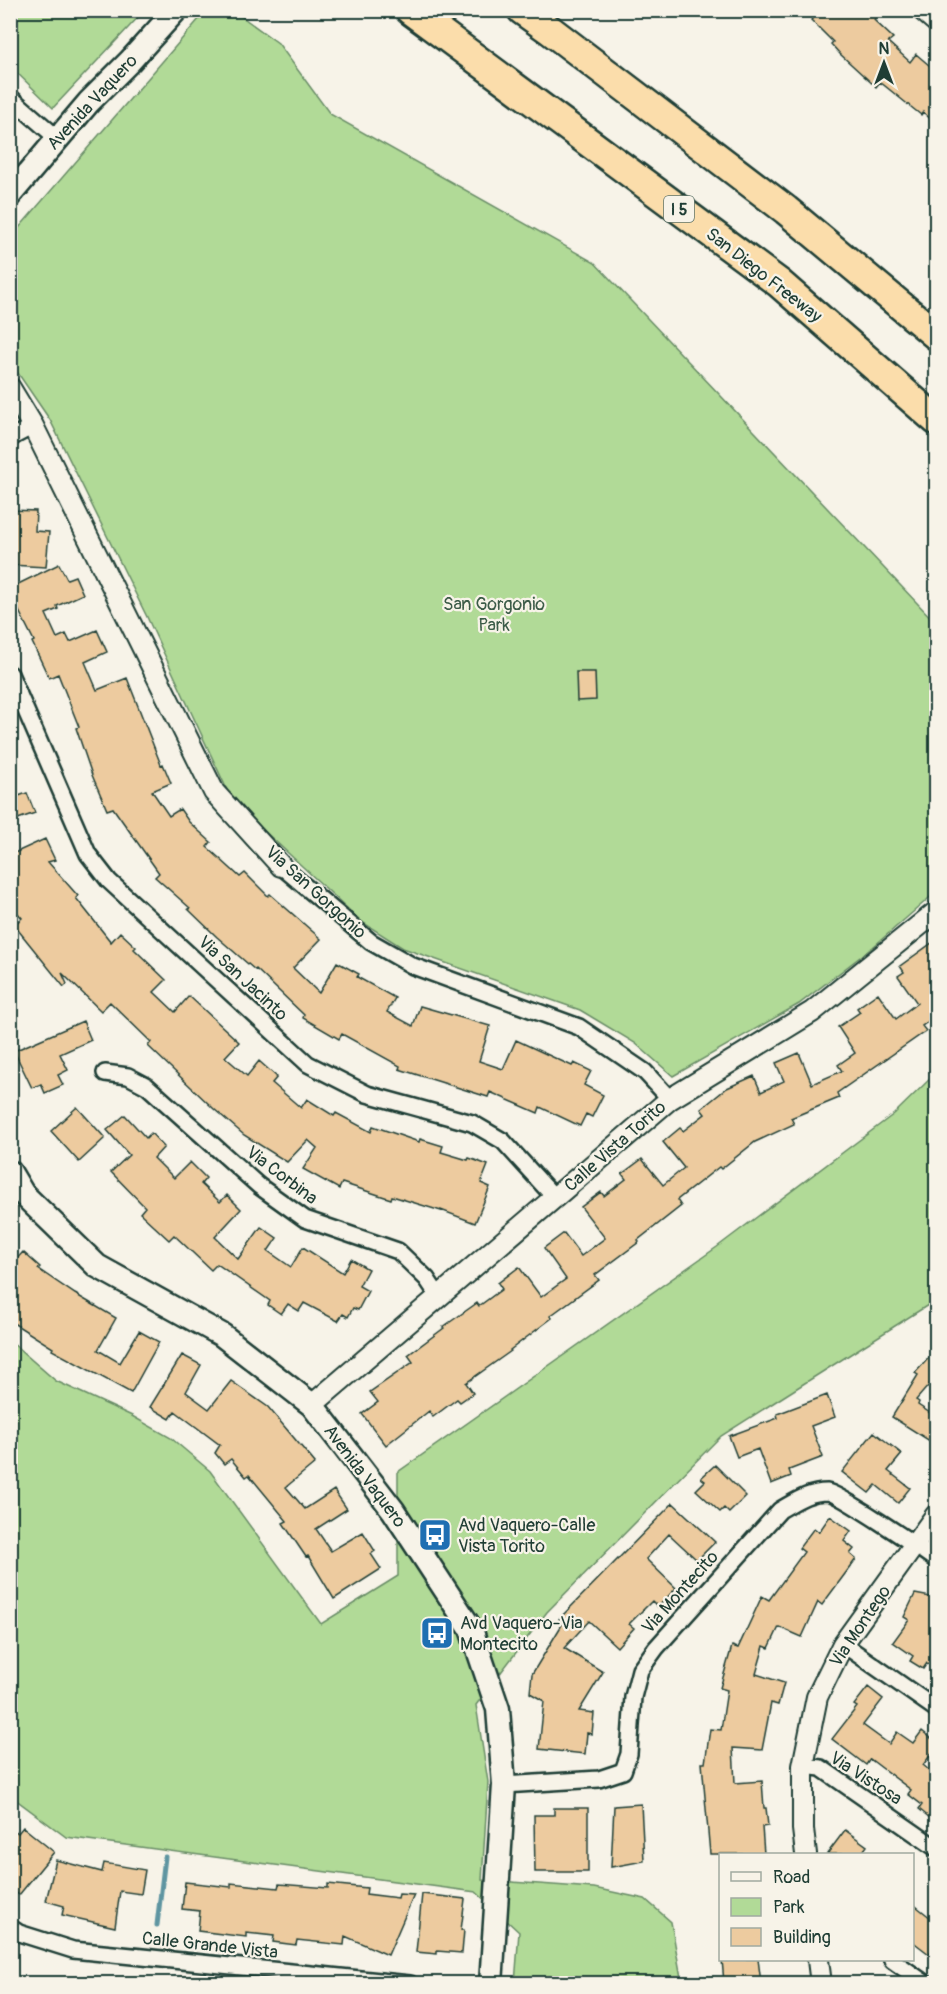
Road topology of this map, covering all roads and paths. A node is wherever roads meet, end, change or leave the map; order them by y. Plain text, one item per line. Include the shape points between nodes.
1 (176, 10) edge
2 (410, 10) edge
3 (522, 10) edge
4 (922, 10) edge
5 (936, 22) edge
6 (10, 97) edge
7 (57, 138) junction
8 (10, 195) edge
9 (936, 335) edge
10 (10, 388) edge
11 (936, 420) edge
12 (33, 426) junction
13 (10, 440) edge
14 (10, 674) edge
15 (281, 866) joint
16 (936, 912) edge
17 (105, 1073) dead end
18 (670, 1099) junction
19 (10, 1173) edge
20 (555, 1198) junction
21 (440, 1297) junction
22 (312, 1406) junction
23 (936, 1515) edge
24 (915, 1546) junction
25 (936, 1560) edge
26 (843, 1644) junction
27 (936, 1709) edge
28 (803, 1766) junction
29 (504, 1785) junction
30 (936, 1848) edge
31 (806, 1853) edge
32 (10, 1927) edge
33 (818, 1961) edge
34 (895, 1961) edge
35 (363, 1981) edge
36 (410, 1983) edge
37 (491, 1983) edge
38 (821, 1983) edge
39 (926, 1983) edge

1 - 7 main road, Avenida Vaquero
2 - 11 highway, San Diego Freeway / I 5 via 779,283
3 - 9 highway via 786,210
4 - 5 street
6 - 7 street
7 - 8 main road, Avenida Vaquero
10 - 12 street, Via San Gorgonio
12 - 13 street
12 - 15 street, Via San Gorgonio via 214,792
14 - 20 street, Via San Jacinto via 88,854 109,881 308,1064 367,1094 472,1123 503,1141
15 - 18 street, Via San Gorgonio via 371,942 413,966 579,1027 645,1072
16 - 18 street, Calle Vista Torito via 812,1012
17 - 21 street, Via Corbina via 128,1076 147,1086 259,1186 305,1219 398,1251 428,1279
18 - 20 street, Calle Vista Torito
19 - 22 main road, Avenida Vaquero via 23,1194 97,1266 222,1335
20 - 21 street, Calle Vista Torito
21 - 22 street, Calle Vista Torito
22 - 29 main road, Avenida Vaquero via 393,1510 471,1629 498,1709
23 - 24 street, Via Montego
24 - 25 street, Via Montecito
24 - 26 street, Via Montego
24 - 29 street, Via Montecito via 830,1492 806,1494 780,1510 640,1670 633,1697 629,1754 623,1771 599,1779
26 - 27 street
26 - 28 street, Via Montego via 816,1697
28 - 30 street, Via Vistosa via 821,1768
28 - 31 street, Via Montego
29 - 37 main road, Avenida Vaquero
32 - 35 street, Calle Grande Vista via 73,1950
33 - 38 street
34 - 39 street
35 - 36 street, Calle Grande Vista

